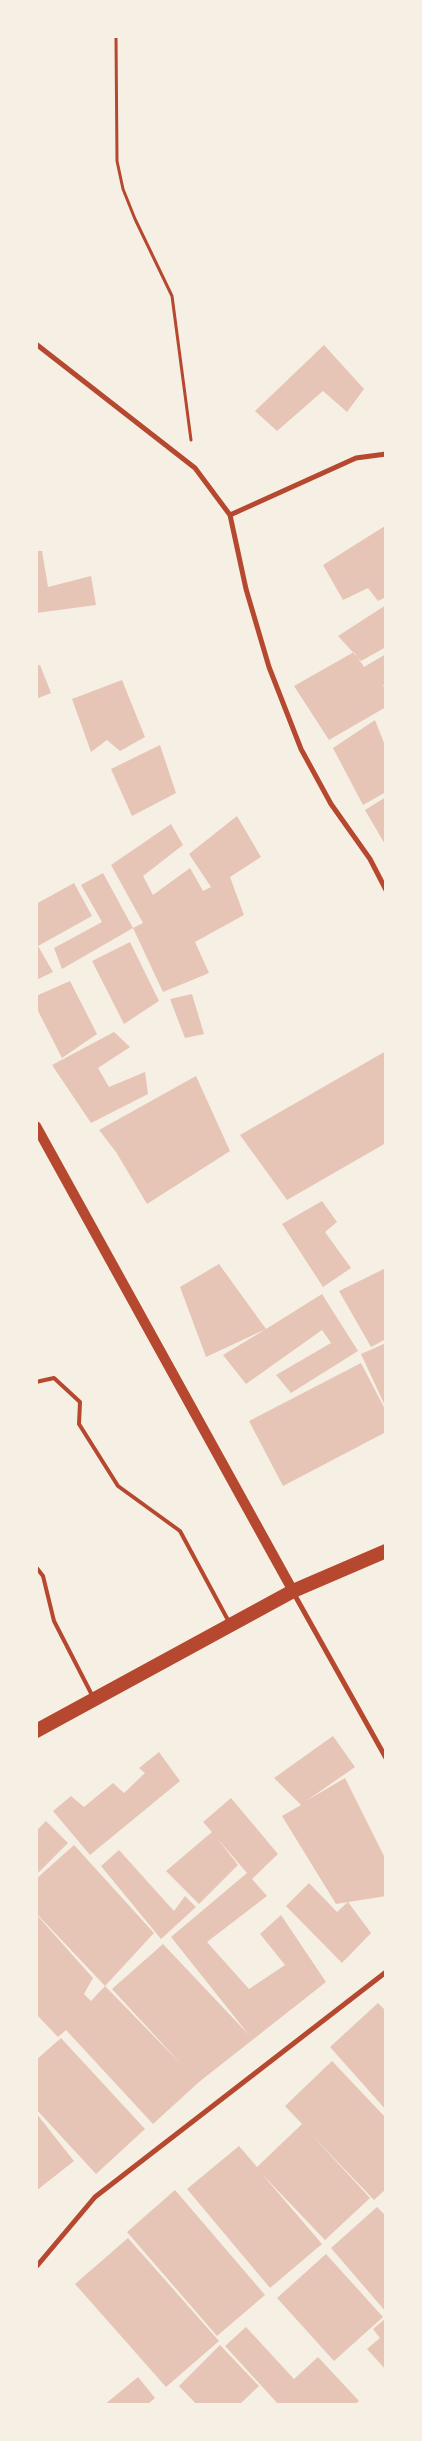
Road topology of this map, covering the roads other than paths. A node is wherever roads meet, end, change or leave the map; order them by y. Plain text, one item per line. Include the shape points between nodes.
1 (36, 344) edge
2 (386, 454) edge
3 (230, 515) junction
4 (386, 890) edge
5 (36, 1126) edge
6 (36, 1382) edge
7 (386, 1551) edge
8 (36, 1567) edge
9 (293, 1591) junction
10 (230, 1624) junction
11 (94, 1699) junction
12 (36, 1731) edge
13 (386, 1758) edge
14 (386, 1972) edge
15 (36, 2267) edge

1 - 3 street via 195,468
2 - 3 street via 356,458
3 - 4 street via 246,589 269,667 301,749
5 - 9 main road
6 - 10 lane via 54,1378 80,1402 78,1424 118,1486 180,1531
7 - 9 highway
8 - 11 lane via 42,1576 54,1622
9 - 10 highway
9 - 13 street
10 - 11 highway
11 - 12 highway
14 - 15 street via 94,2197

